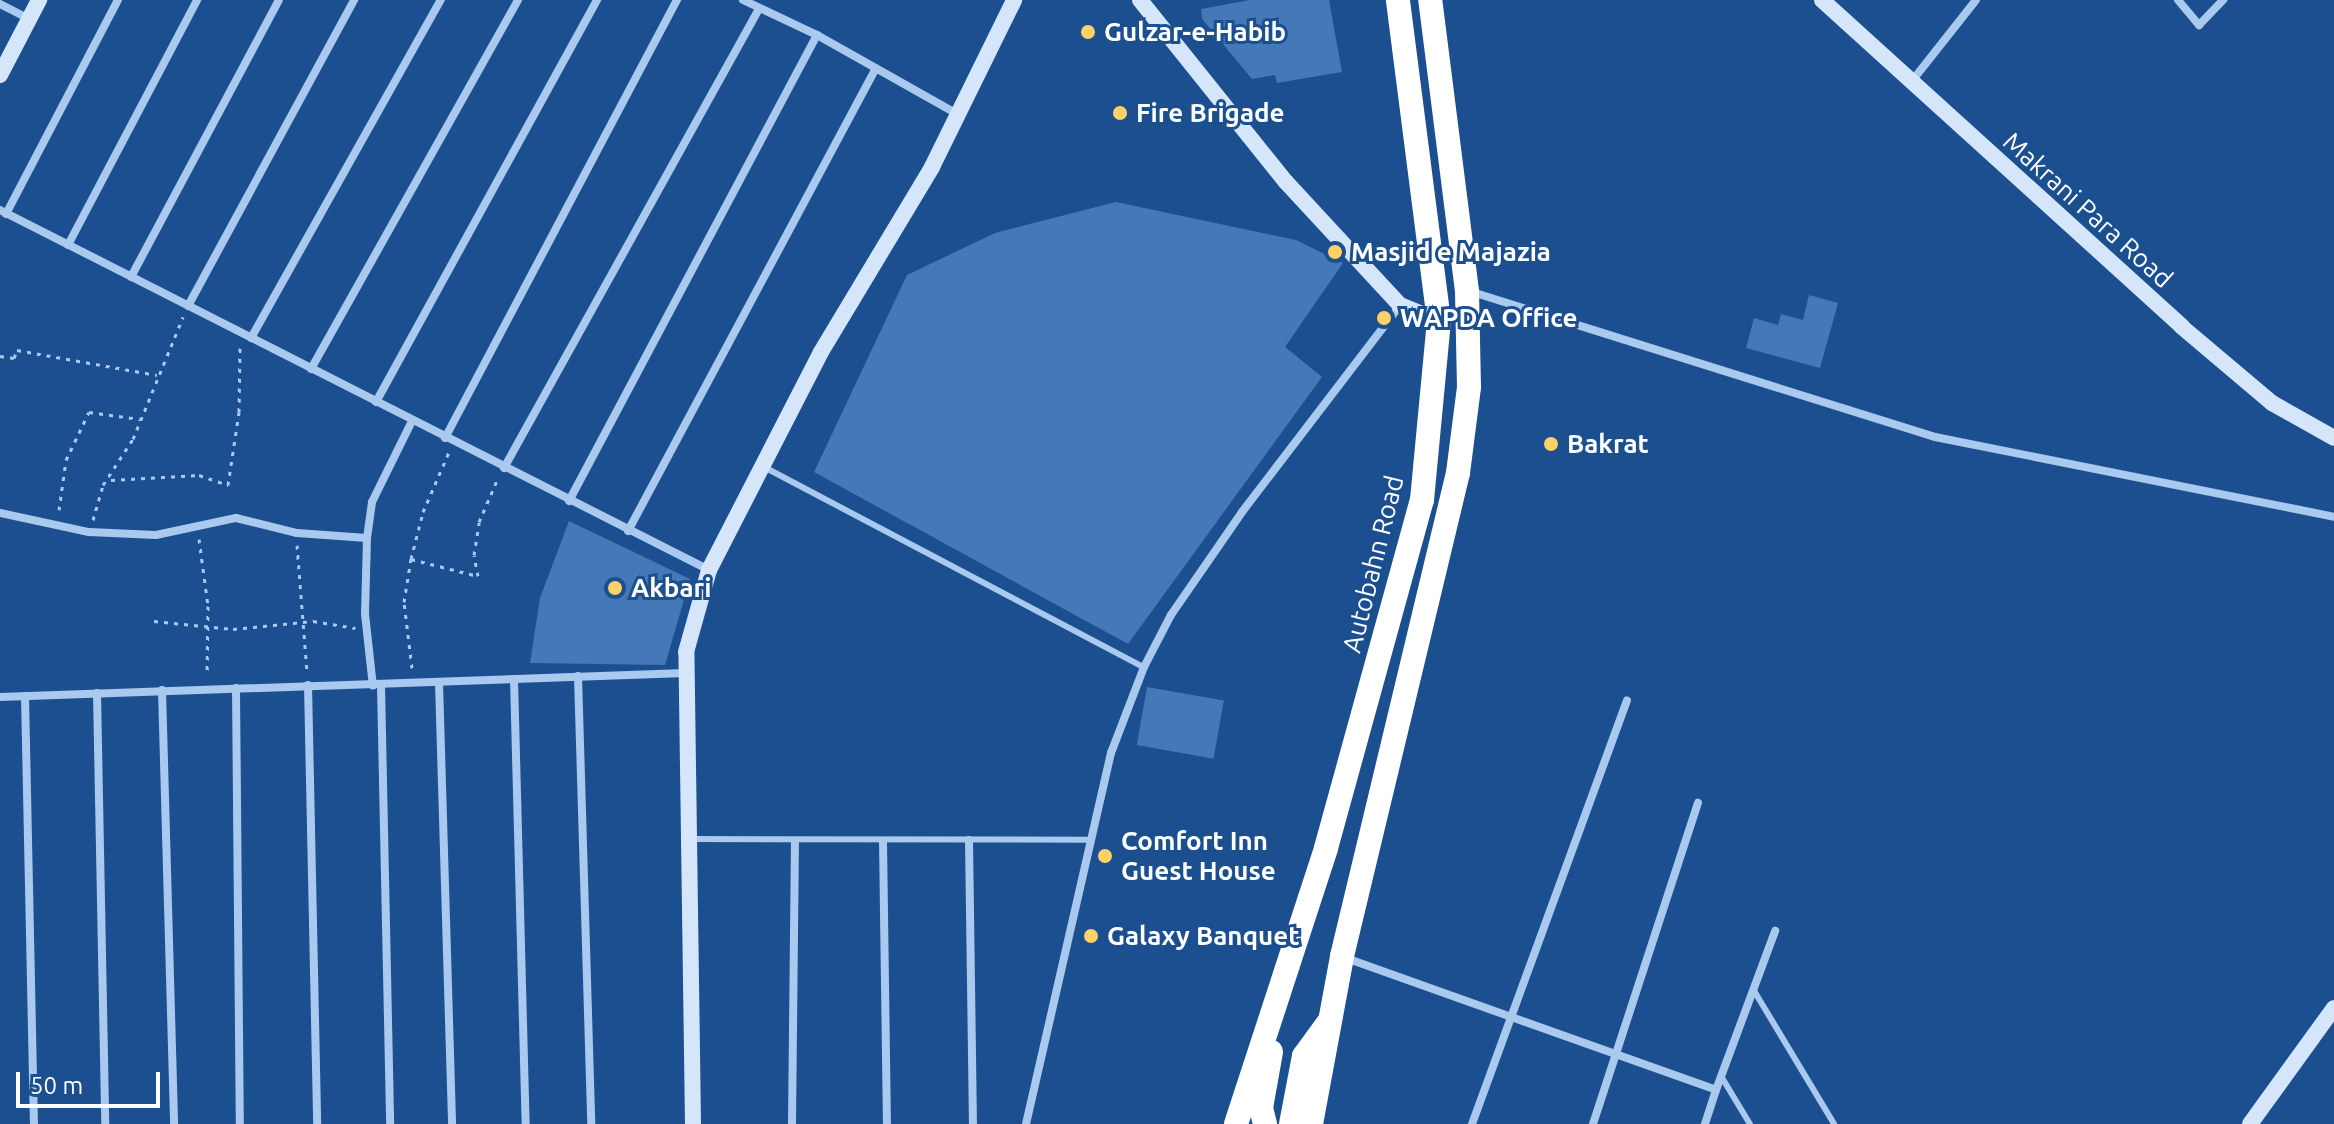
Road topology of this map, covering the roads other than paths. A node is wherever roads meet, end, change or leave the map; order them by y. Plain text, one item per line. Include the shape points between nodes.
1 (39, 0) edge
2 (118, 0) edge
3 (197, 0) edge
4 (279, 0) edge
5 (354, 0) edge
6 (441, 0) edge
7 (518, 0) edge
8 (597, 0) edge
9 (677, 0) edge
10 (743, 0) edge
11 (1014, 0) edge
12 (1140, 0) edge
13 (1398, 0) edge
14 (1430, 0) edge
15 (1822, 0) edge
16 (1976, 0) edge
17 (2178, 0) edge
18 (2223, 0) edge
19 (0, 4) edge
20 (759, 9) junction
21 (29, 19) junction
22 (817, 35) junction
23 (876, 68) junction
24 (0, 75) edge
25 (1911, 82) junction
26 (959, 115) junction
27 (3, 212) edge
28 (68, 245) junction
29 (131, 277) junction
30 (1467, 291) junction
31 (1400, 305) junction
32 (188, 306) junction
33 (1439, 321) junction
34 (251, 338) junction
35 (311, 369) junction
36 (376, 402) junction
37 (412, 421) junction
38 (2334, 438) edge
39 (450, 440) junction
40 (764, 467) junction
41 (504, 468) junction
42 (569, 501) junction
43 (0, 513) edge
44 (2334, 517) edge
45 (628, 531) junction
46 (367, 538) junction
47 (709, 570) junction
48 (1144, 667) junction
49 (686, 673) junction
50 (578, 676) junction
51 (514, 679) junction
52 (439, 683) junction
53 (308, 685) junction
54 (377, 686) junction
55 (236, 688) junction
56 (162, 690) junction
57 (97, 693) junction
58 (25, 696) junction
59 (0, 697) edge
60 (1627, 700) dead end
61 (1698, 803) dead end
62 (688, 839) junction
63 (969, 840) junction
64 (1090, 840) junction
65 (883, 841) junction
66 (795, 842) junction
67 (1775, 931) dead end
68 (1342, 956) junction
69 (1753, 989) junction
70 (1271, 1003) junction
71 (2334, 1008) edge
72 (1508, 1015) junction
73 (1334, 1016) junction
74 (1616, 1054) junction
75 (1721, 1076) junction
76 (1716, 1090) junction
77 (34, 1124) edge
78 (105, 1124) edge
79 (174, 1124) edge
80 (240, 1124) edge
81 (317, 1124) edge
82 (390, 1124) edge
83 (452, 1124) edge
84 (526, 1124) edge
85 (591, 1124) edge
86 (693, 1124) edge
87 (792, 1124) edge
88 (887, 1124) edge
89 (973, 1124) edge
90 (1026, 1124) edge
91 (1236, 1124) edge
92 (1265, 1124) edge
93 (1291, 1124) edge
94 (1311, 1124) edge
95 (1472, 1124) edge
96 (1593, 1124) edge
97 (1705, 1124) edge
98 (1750, 1124) edge
99 (1834, 1124) edge
100 (2250, 1124) edge

1 - 21 street
2 - 27 street
3 - 28 street
4 - 29 street
5 - 32 street
6 - 34 street
7 - 35 street
8 - 36 street
9 - 39 street
10 - 20 street
11 - 26 street
12 - 31 street via 1286,182
13 - 33 highway, Autobahn Road
14 - 30 highway
15 - 25 street, Makrani Para Road
16 - 25 street
17 - 18 street via 2199,25
19 - 21 street
20 - 22 street
20 - 41 street
21 - 24 street
22 - 23 street
22 - 42 street
23 - 26 street
23 - 45 street
25 - 38 street, Makrani Para Road via 2216,356 2272,403
26 - 40 street via 821,352
27 - 28 street
28 - 29 street
29 - 32 street
30 - 44 street via 1935,437
30 - 68 highway via 1469,387 1458,473
31 - 33 street
31 - 48 street via 1242,512 1171,615
32 - 34 street
33 - 70 highway, Autobahn Road via 1422,500 1326,848
34 - 35 street
35 - 36 street
36 - 37 street
37 - 39 street
37 - 46 street via 372,502
39 - 41 street
40 - 47 street
40 - 48 lane
41 - 42 street
42 - 45 street
43 - 46 street via 89,532 156,535 236,518 297,533
45 - 47 street
46 - 54 street via 366,628
47 - 49 street via 686,652
48 - 64 street via 1111,753
49 - 50 street
49 - 62 street
50 - 51 street
50 - 85 street
51 - 52 street
51 - 84 street
52 - 54 street
52 - 83 street
53 - 54 street
53 - 55 street
53 - 81 street
54 - 82 street
55 - 56 street
55 - 80 street
56 - 57 street
56 - 79 street
57 - 58 street
57 - 78 street
58 - 59 street
58 - 77 street
60 - 72 street
61 - 74 street
62 - 66 lane
62 - 86 street
63 - 64 lane
63 - 65 lane
63 - 89 street
64 - 90 street
65 - 66 lane
65 - 88 street
66 - 87 street
67 - 69 street
68 - 72 street
68 - 73 highway
69 - 75 street
69 - 99 lane
70 - 91 highway, Autobahn Road
70 - 92 highway via 1272,1048 1261,1108
71 - 100 street
72 - 74 street
72 - 95 street
73 - 93 highway via 1304,1056
73 - 94 highway
74 - 76 street
74 - 96 street
75 - 76 street
75 - 98 lane
76 - 97 street

